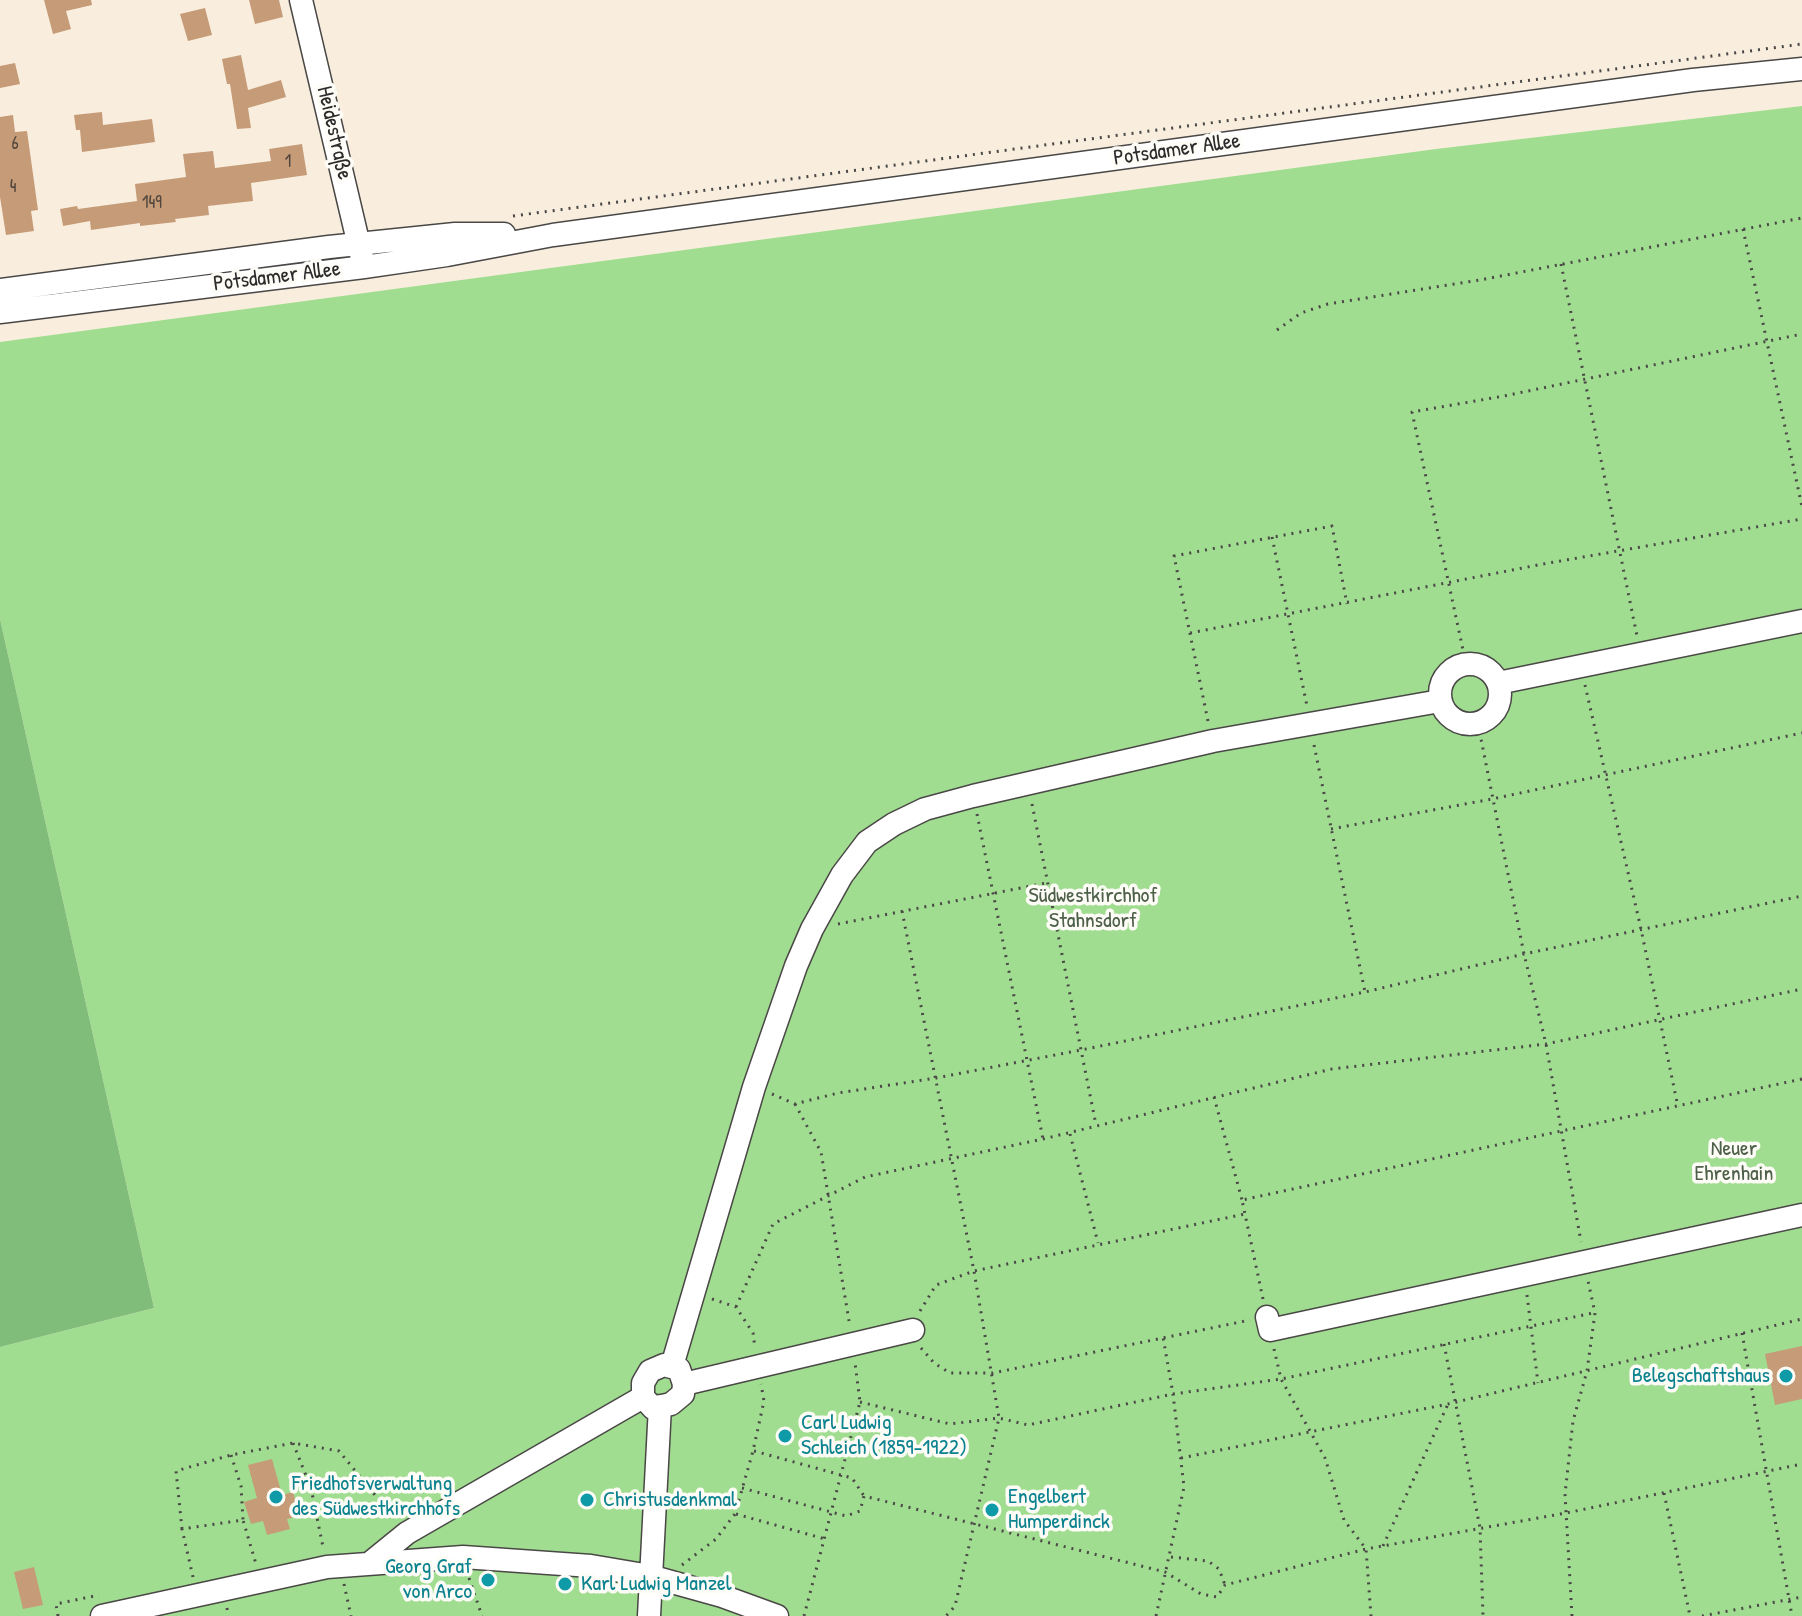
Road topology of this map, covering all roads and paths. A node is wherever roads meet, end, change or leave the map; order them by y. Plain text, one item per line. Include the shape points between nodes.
1 (301, 0) edge
2 (1802, 44) edge
3 (1802, 69) edge
4 (512, 216) dead end
5 (1802, 218) edge
6 (1743, 229) junction
7 (553, 235) junction
8 (360, 243) junction
9 (1561, 264) junction
10 (364, 267) junction
11 (0, 290) edge
12 (0, 312) edge
13 (1277, 330) dead end
14 (1802, 334) edge
15 (1766, 341) junction
16 (1585, 378) junction
17 (1802, 507) edge
18 (1802, 519) edge
19 (1272, 537) junction
20 (1620, 551) junction
21 (1448, 584) junction
22 (1347, 604) junction
23 (1288, 615) junction
24 (1802, 621) edge
25 (1190, 633) junction
26 (1641, 655) junction
27 (1466, 664) junction
28 (1581, 668) junction
29 (1498, 683) junction
30 (1440, 701) junction
31 (1310, 722) junction
32 (1478, 724) junction
33 (1802, 733) edge
34 (1213, 741) junction
35 (1604, 775) junction
36 (1028, 784) junction
37 (973, 796) junction
38 (1492, 799) junction
39 (1331, 829) junction
40 (1046, 883) junction
41 (992, 893) junction
42 (1802, 896) edge
43 (902, 911) junction
44 (812, 929) junction
45 (1641, 929) junction
46 (1524, 954) junction
47 (1802, 989) edge
48 (1365, 992) junction
49 (1660, 1018) junction
50 (1546, 1044) junction
51 (1081, 1050) junction
52 (1028, 1059) junction
53 (936, 1078) junction
54 (1802, 1079) edge
55 (754, 1087) junction
56 (1214, 1097) junction
57 (795, 1104) junction
58 (1678, 1107) junction
59 (1096, 1125) junction
60 (1070, 1132) junction
61 (1561, 1133) junction
62 (1043, 1139) junction
63 (952, 1158) junction
64 (829, 1195) junction
65 (1242, 1200) junction
66 (1245, 1214) junction
67 (1802, 1215) edge
68 (1098, 1243) junction
69 (1584, 1261) junction
70 (974, 1271) junction
71 (1523, 1275) junction
72 (693, 1292) junction
73 (736, 1307) junction
74 (1595, 1313) junction
75 (1802, 1319) edge
76 (1269, 1323) junction
77 (1533, 1326) junction
78 (913, 1330) junction
79 (1742, 1333) junction
80 (1163, 1337) junction
81 (852, 1344) junction
82 (1444, 1344) junction
83 (758, 1367) junction
84 (1587, 1371) junction
85 (993, 1373) junction
86 (678, 1375) junction
87 (1281, 1379) junction
88 (1538, 1383) junction
89 (1173, 1394) junction
90 (652, 1402) junction
91 (860, 1402) junction
92 (1455, 1402) junction
93 (1448, 1404) junction
94 (999, 1418) junction
95 (1312, 1432) junction
96 (293, 1443) junction
97 (753, 1451) junction
98 (231, 1455) junction
99 (1181, 1458) junction
100 (1802, 1464) edge
101 (1768, 1471) junction
102 (841, 1475) junction
103 (742, 1488) junction
104 (1664, 1493) junction
105 (864, 1496) junction
106 (830, 1512) junction
107 (1566, 1513) junction
108 (735, 1514) junction
109 (243, 1520) junction
110 (973, 1523) junction
111 (1480, 1528) junction
112 (182, 1529) junction
113 (407, 1533) junction
114 (825, 1539) junction
115 (1382, 1546) junction
116 (1366, 1549) junction
117 (463, 1557) junction
118 (1170, 1557) junction
119 (370, 1563) junction
120 (334, 1566) junction
121 (1165, 1572) junction
122 (657, 1577) junction
123 (260, 1579) junction
124 (1225, 1585) junction
125 (197, 1594) junction
126 (1802, 1597) edge
127 (1791, 1599) junction
128 (102, 1616) edge
129 (351, 1616) edge
130 (482, 1616) edge
131 (649, 1616) edge
132 (777, 1616) edge
133 (804, 1616) edge
134 (946, 1616) edge
135 (1156, 1616) edge
136 (1371, 1616) edge
137 (1483, 1616) edge
138 (1572, 1616) edge
139 (1690, 1616) edge
140 (1702, 1616) edge
141 (1792, 1616) edge

1 - 8 street, Heidestraße
2 - 4 path
3 - 7 street, Potsdamer Allee
5 - 6 path
6 - 9 path
6 - 15 path
7 - 8 street, Potsdamer Allee via 455,234
7 - 10 street, Potsdamer Allee
8 - 10 street, Heidestraße
8 - 11 street, Potsdamer Allee
9 - 13 path via 1328,304 1301,313
9 - 16 path
10 - 12 street, Potsdamer Allee
14 - 15 path
15 - 16 path
15 - 17 path
16 - 20 path
16 - 21 path via 1412,412
18 - 20 path
19 - 22 path via 1332,526
19 - 23 path
19 - 25 path via 1174,556
20 - 21 path
20 - 26 path
21 - 22 path
21 - 27 path
22 - 23 path
23 - 25 path
23 - 31 path
24 - 26 street
25 - 34 path
26 - 28 street
27 - 29 street via 1485,668
27 - 30 street via 1442,681
28 - 29 street
28 - 35 path
29 - 32 street via 1495,712
30 - 31 street
30 - 32 street via 1450,718
31 - 34 street
31 - 39 path
32 - 38 path
33 - 35 path
34 - 36 street
35 - 38 path
35 - 45 path
36 - 37 street
36 - 40 path
37 - 41 path
37 - 44 street via 925,809 867,842
38 - 39 path
38 - 46 path
39 - 48 path
40 - 41 path
40 - 51 path
41 - 43 path
41 - 52 path
42 - 45 path
43 - 44 path
43 - 53 path
44 - 55 street
45 - 46 path
45 - 49 path
46 - 48 path
46 - 50 path
47 - 49 path
48 - 51 path
49 - 50 path
49 - 58 path
50 - 56 path via 1332,1069
50 - 61 path
51 - 52 path
51 - 59 path
52 - 53 path
52 - 62 path
53 - 57 path
53 - 63 path
54 - 58 path
55 - 57 path
55 - 72 street
56 - 59 path
56 - 65 path
57 - 64 path via 821,1152
58 - 61 path
59 - 60 path
60 - 62 path
60 - 68 path
61 - 65 path
61 - 69 path
62 - 63 path
63 - 64 path via 865,1177
63 - 70 path
64 - 73 path via 773,1224
64 - 81 path
65 - 66 path
66 - 68 path
66 - 76 path
67 - 69 street
68 - 70 path
69 - 71 street
69 - 74 path
70 - 78 path via 936,1285
70 - 85 path
71 - 76 street
71 - 77 path
72 - 73 path
72 - 86 street
73 - 83 path via 753,1333
74 - 77 path
74 - 84 path
75 - 79 path
76 - 80 path
76 - 87 path
77 - 82 path
77 - 88 path
78 - 81 street
78 - 85 path via 934,1363 950,1373
79 - 84 path
79 - 101 path
80 - 85 path
80 - 89 path
81 - 83 street
81 - 91 path
82 - 87 path
82 - 92 path
83 - 86 street
83 - 97 path via 764,1401
84 - 88 path
84 - 107 path via 1573,1421
85 - 94 path
86 - 90 street via 683,1394 671,1404
86 - 90 street via 656,1367 650,1371 643,1383
87 - 89 path
87 - 95 path
88 - 92 path
89 - 94 path via 1028,1425
89 - 99 path
90 - 113 street
90 - 122 street
91 - 94 path via 950,1424
91 - 102 path
92 - 93 path
92 - 111 path
93 - 95 path
93 - 115 path
94 - 110 path
95 - 99 path
95 - 116 path via 1344,1520
96 - 98 path
96 - 113 path via 339,1451
96 - 120 path
97 - 102 path
97 - 103 path
98 - 109 path via 241,1486
98 - 112 path via 176,1471
99 - 118 path via 1184,1487
100 - 101 path
101 - 104 path
101 - 127 path
102 - 105 path via 852,1478
102 - 106 path
103 - 106 path
103 - 108 path
104 - 107 path
104 - 139 path
105 - 106 path via 860,1511 846,1516
105 - 110 path
106 - 114 path
107 - 111 path
107 - 138 path
108 - 114 path
108 - 122 path via 716,1539
109 - 112 path
109 - 123 path
110 - 121 path
110 - 134 path via 955,1606
111 - 115 path
111 - 137 path
112 - 125 path
113 - 119 street
114 - 133 path
115 - 116 path
116 - 124 path
116 - 136 path
117 - 119 street
117 - 122 street via 591,1566
117 - 130 path
118 - 121 path
118 - 124 path via 1208,1561 1219,1569
119 - 120 street
120 - 123 street
120 - 129 path
121 - 124 path via 1201,1594 1217,1597
121 - 135 path
122 - 131 street
122 - 132 street
123 - 125 street
125 - 128 street
126 - 127 path
127 - 140 path
127 - 141 path

